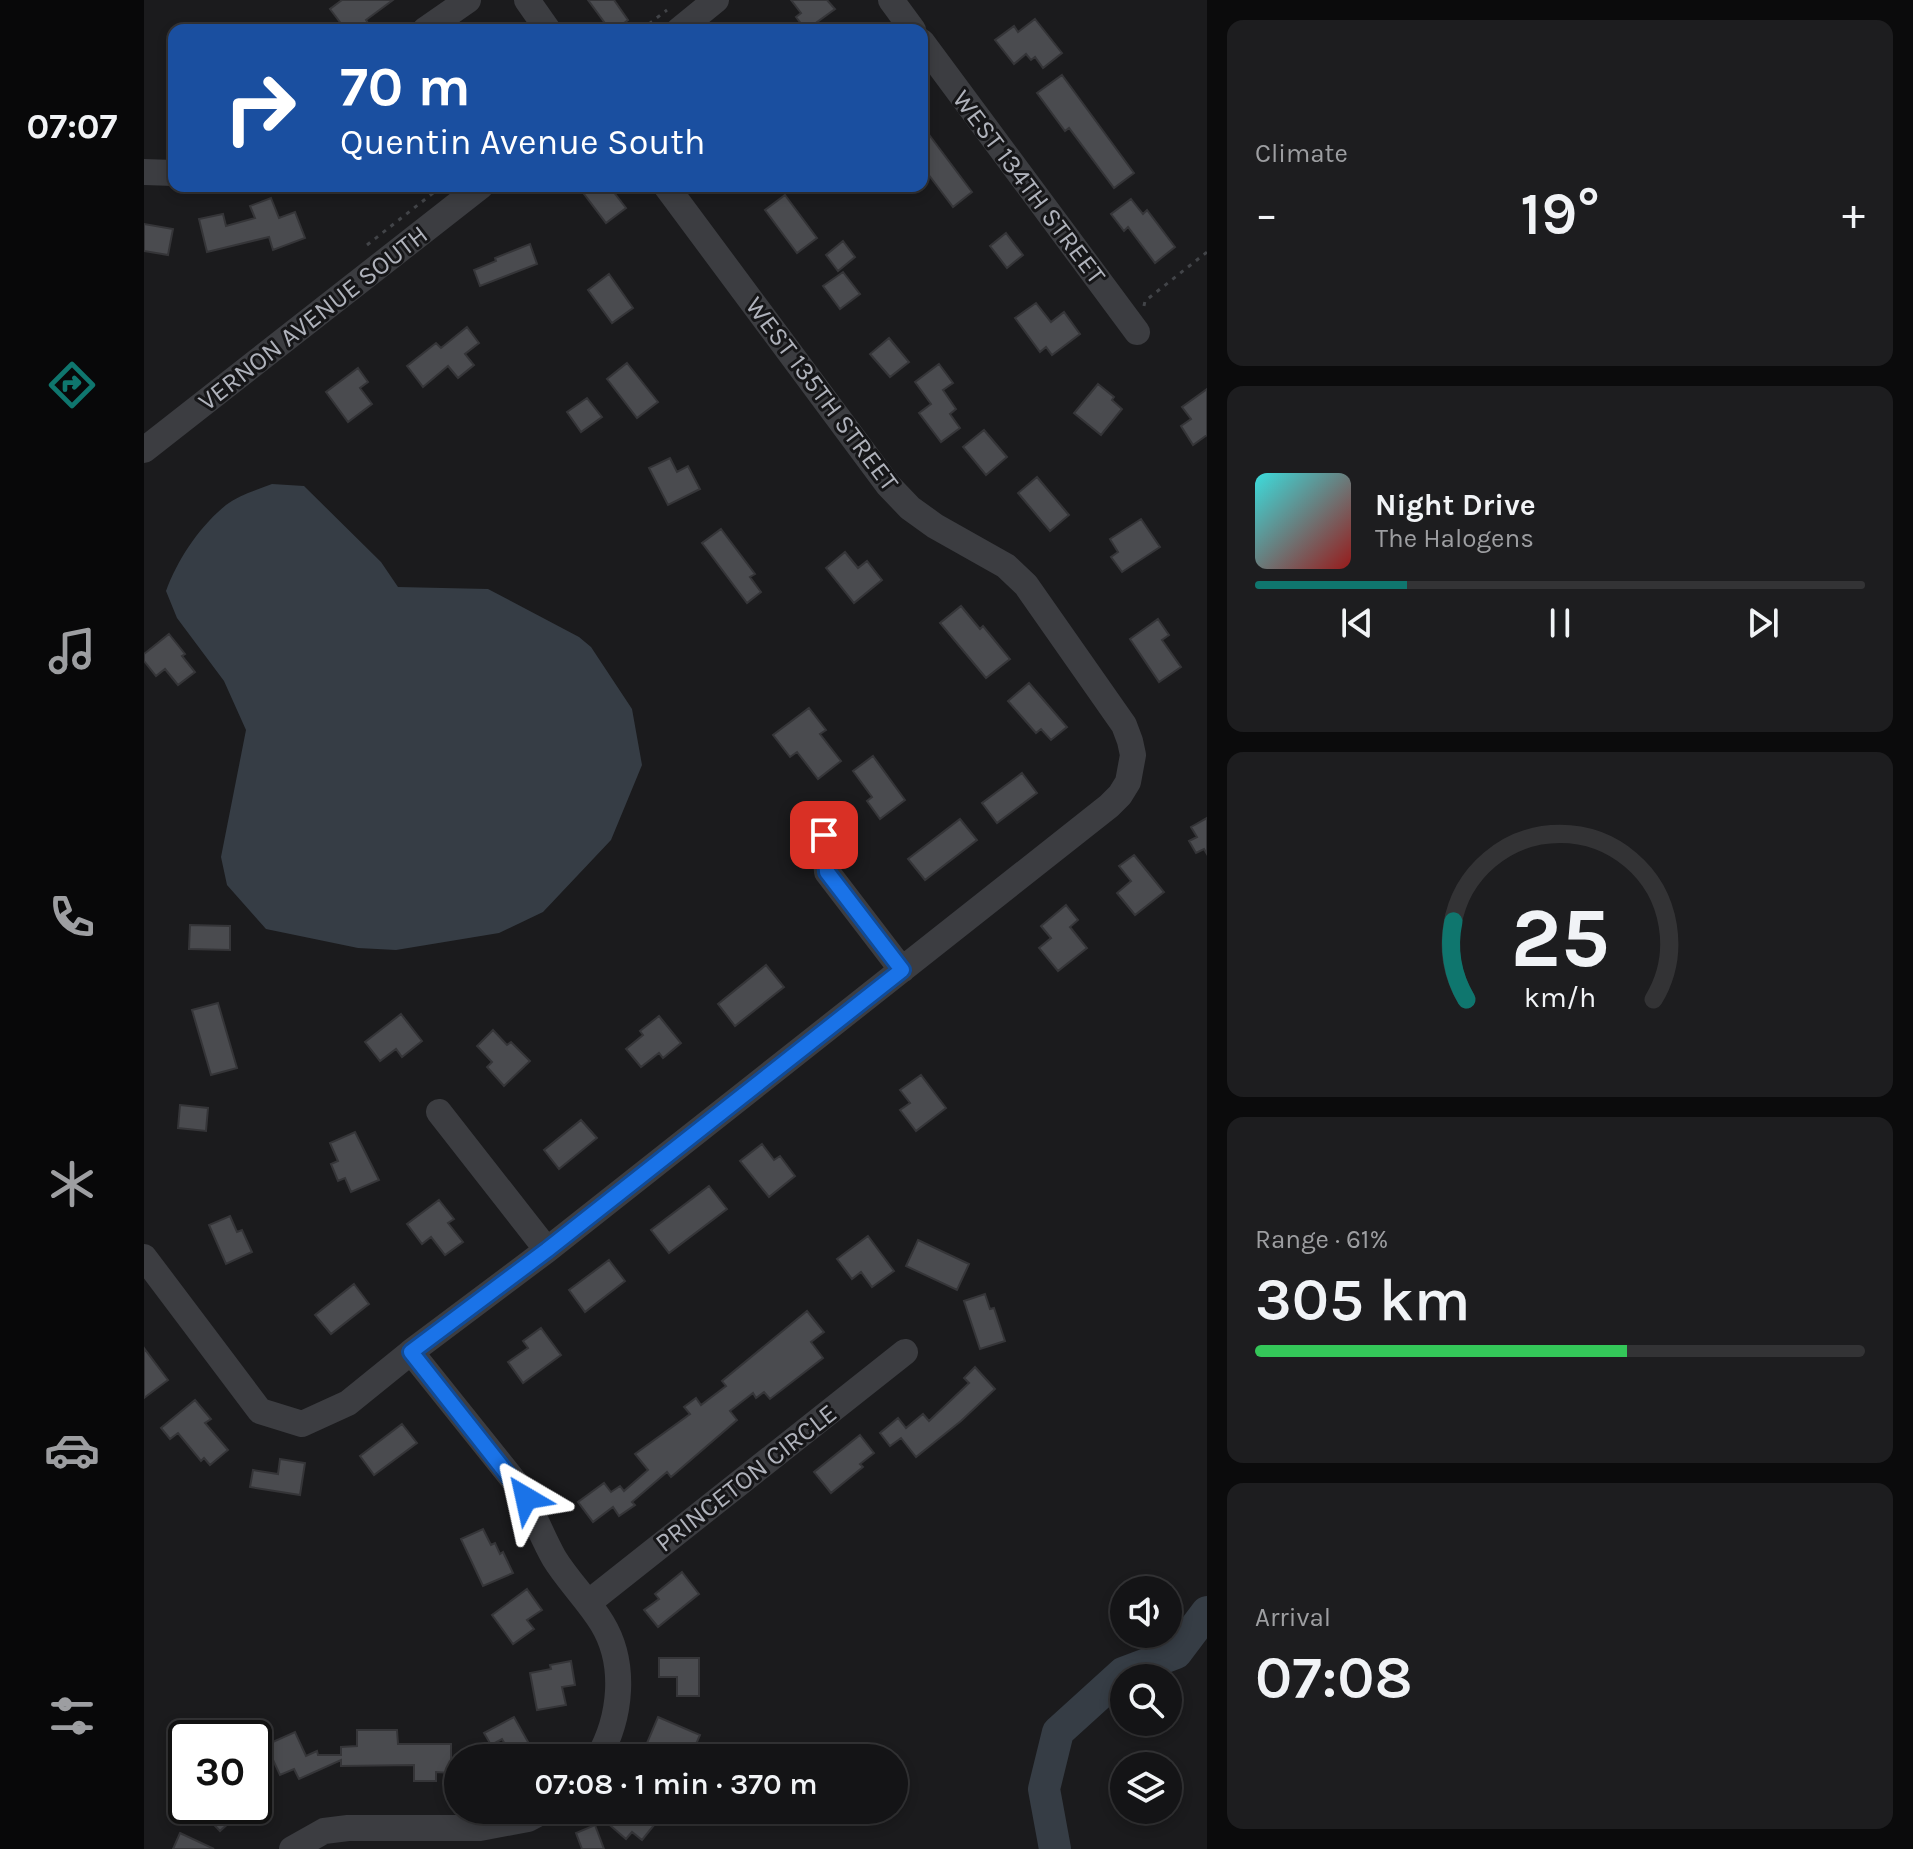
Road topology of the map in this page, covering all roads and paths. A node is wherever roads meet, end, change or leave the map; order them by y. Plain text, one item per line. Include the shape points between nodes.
1 (468, 0) edge
2 (527, 0) edge
3 (716, 0) edge
4 (891, 0) edge
5 (674, 19) edge
6 (434, 24) edge
7 (544, 24) edge
8 (909, 24) edge
9 (928, 50) edge
10 (144, 172) edge
11 (168, 173) edge
12 (473, 192) edge
13 (670, 192) edge
14 (1207, 252) edge
15 (1137, 332) joint
16 (144, 450) edge
17 (824, 835) dead end
18 (902, 970) junction
19 (439, 1112) dead end
20 (547, 1250) junction
21 (144, 1257) edge
22 (411, 1352) junction
23 (905, 1352) dead end
24 (588, 1603) junction
25 (604, 1744) edge
26 (501, 1824) edge
27 (292, 1849) edge

1 - 6 street
2 - 7 street
3 - 5 street
4 - 8 street
9 - 15 street, WEST 134TH STREET
10 - 11 street
12 - 16 street, VERNON AVENUE SOUTH
13 - 18 street, WEST 135TH STREET via 888,485 910,508 1006,566 1026,585 1124,725 1133,755 1120,795 1109,806
14 - 15 path via 1145,301
17 - 18 street via 827,872
18 - 20 street
19 - 20 street
20 - 22 street
21 - 22 street via 260,1411 302,1424 348,1403
22 - 24 street via 515,1482 556,1562
23 - 24 street, PRINCETON CIRCLE
24 - 25 street via 603,1624 617,1668 618,1694
26 - 27 street via 348,1828 324,1831

